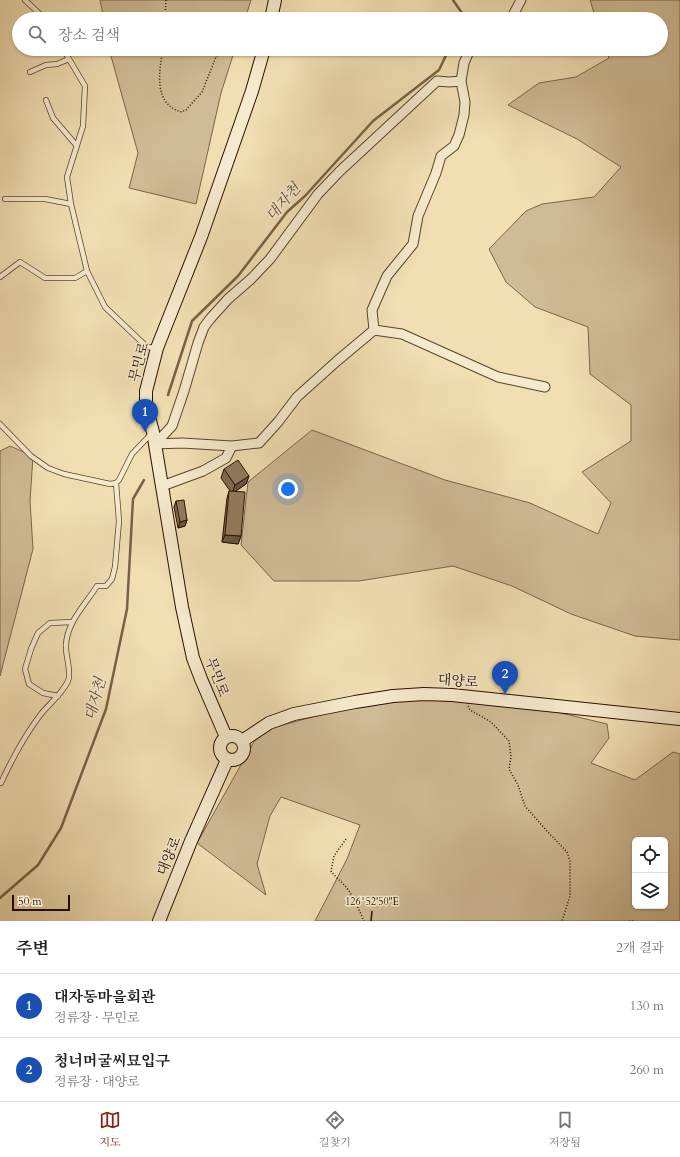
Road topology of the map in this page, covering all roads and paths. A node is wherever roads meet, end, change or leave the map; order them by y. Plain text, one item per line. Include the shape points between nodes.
1 (26, 0) edge
2 (166, 0) edge
3 (275, 0) edge
4 (521, 0) edge
5 (38, 12) edge
6 (165, 12) edge
7 (272, 12) edge
8 (515, 12) edge
9 (67, 56) edge
10 (162, 56) edge
11 (217, 56) edge
12 (262, 56) edge
13 (467, 56) edge
14 (69, 59) junction
15 (30, 72) dead end
16 (462, 80) junction
17 (46, 100) dead end
18 (77, 146) junction
19 (5, 199) dead end
20 (71, 204) junction
21 (87, 272) junction
22 (0, 277) edge
23 (374, 330) junction
24 (157, 348) junction
25 (544, 387) dead end
26 (0, 424) edge
27 (154, 438) junction
28 (232, 446) junction
29 (116, 483) junction
30 (162, 486) junction
31 (72, 622) junction
32 (58, 696) junction
33 (461, 696) junction
34 (680, 719) edge
35 (226, 737) junction
36 (242, 741) junction
37 (227, 760) junction
38 (1, 783) dead end
39 (346, 839) dead end
40 (159, 921) edge
41 (364, 921) edge
42 (562, 921) edge
43 (629, 921) edge
44 (633, 921) edge

1 - 5 lane
2 - 6 path
3 - 7 street
4 - 8 street
9 - 14 lane
10 - 11 path via 159,75 161,92 173,108 182,112 202,92
12 - 24 street, 무민로 via 201,237
13 - 16 street
14 - 15 lane
14 - 18 lane via 85,86 83,126
16 - 23 street via 465,102 459,135 454,146 441,156 418,216 413,244 387,276 372,310
16 - 27 street via 437,81 318,194 270,259 228,299 204,327 172,426
17 - 18 lane via 53,118
18 - 20 lane via 67,177
19 - 20 lane via 45,199
20 - 21 lane
21 - 22 lane via 75,278 45,278 20,262
21 - 24 lane via 105,307 147,347
23 - 25 street via 402,334 498,377
23 - 28 street via 297,397 258,443
24 - 27 street, 무민로 via 146,391 146,405
26 - 29 lane via 31,456 48,468 64,474 110,484
27 - 28 street via 182,443
27 - 29 lane via 132,454
27 - 30 street, 무민로
28 - 30 street via 226,458 203,471
29 - 31 lane via 119,521 112,579 106,586 97,586
30 - 35 street, 무민로 via 193,658
31 - 32 lane via 65,645 69,680
31 - 32 lane via 50,623 38,633 25,669 29,684 43,693
32 - 38 lane via 41,714 14,756
33 - 34 street, 대양로
33 - 36 street, 대양로 via 393,696 302,712 269,723
33 - 42 path via 470,710 491,722 509,741 509,769 525,806 567,852 570,861 570,896
35 - 36 street via 236,736
35 - 37 street via 221,742 219,750
36 - 37 street via 242,756 235,760
37 - 40 street, 대양로
39 - 41 path via 334,856 331,871 346,887
43 - 44 path

